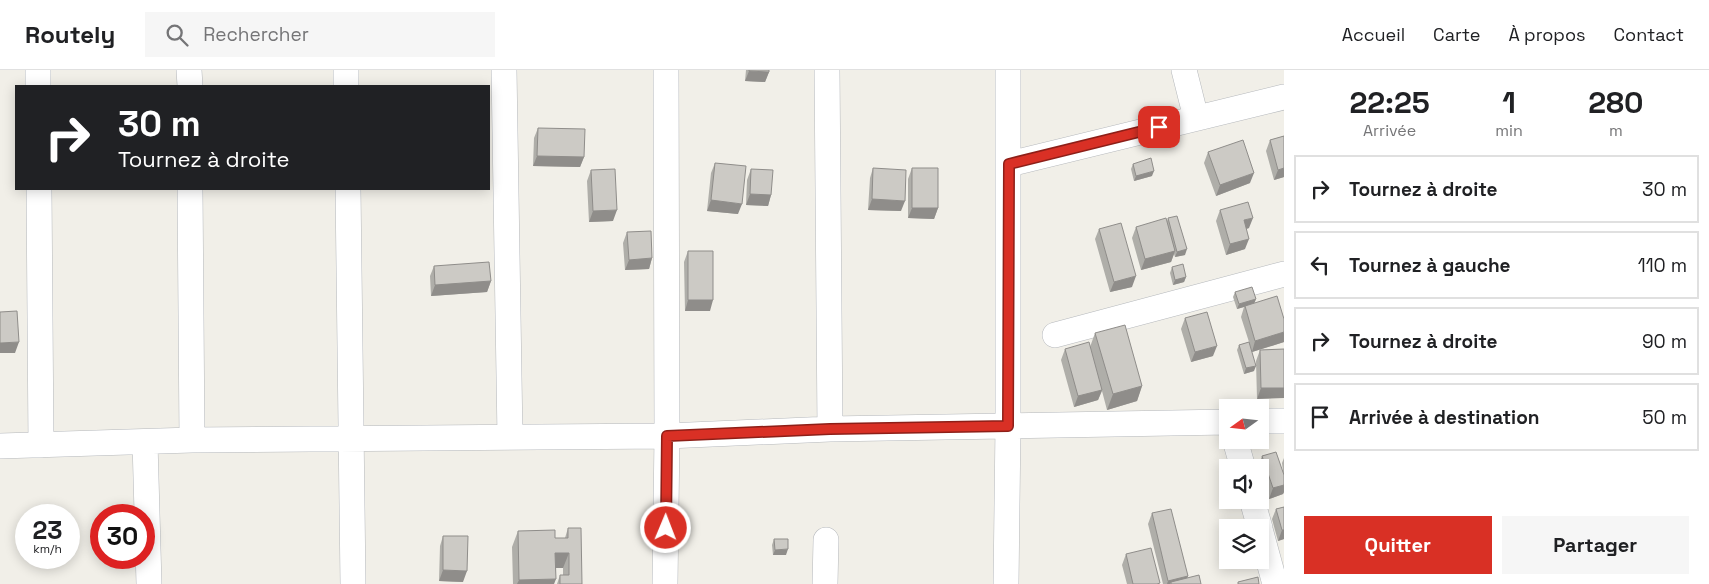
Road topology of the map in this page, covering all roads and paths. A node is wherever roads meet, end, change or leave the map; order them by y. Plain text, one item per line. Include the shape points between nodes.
1 (38, 70) edge
2 (190, 70) edge
3 (346, 70) edge
4 (504, 70) edge
5 (666, 70) edge
6 (827, 70) edge
7 (1008, 70) edge
8 (1184, 70) edge
9 (38, 85) edge
10 (190, 85) edge
11 (346, 85) edge
12 (1284, 97) edge
13 (1196, 118) junction
14 (1009, 164) junction
15 (39, 190) edge
16 (190, 190) edge
17 (348, 190) edge
18 (1284, 274) edge
19 (1055, 335) dead end
20 (1269, 421) edge
21 (1284, 421) edge
22 (1219, 422) edge
23 (1008, 426) junction
24 (830, 429) junction
25 (510, 436) junction
26 (667, 436) junction
27 (192, 440) junction
28 (351, 440) junction
29 (145, 442) junction
30 (41, 445) junction
31 (0, 446) edge
32 (826, 540) dead end
33 (1269, 562) edge
34 (149, 584) edge
35 (354, 584) edge
36 (665, 584) edge
37 (825, 584) edge
38 (1006, 584) edge
39 (1275, 584) edge

1 - 9 street
2 - 10 street
3 - 11 street
4 - 25 street
5 - 26 street
6 - 24 street
7 - 14 street
8 - 13 street
12 - 13 street
13 - 14 street
14 - 23 street
15 - 30 street
16 - 27 street
17 - 28 street
18 - 19 street
20 - 21 street
22 - 23 street
23 - 24 street
23 - 38 street
24 - 26 street
25 - 26 street
25 - 28 street
26 - 36 street
27 - 28 street
27 - 29 street
28 - 35 street
29 - 30 street
29 - 34 street
30 - 31 street
32 - 37 street
33 - 39 street

